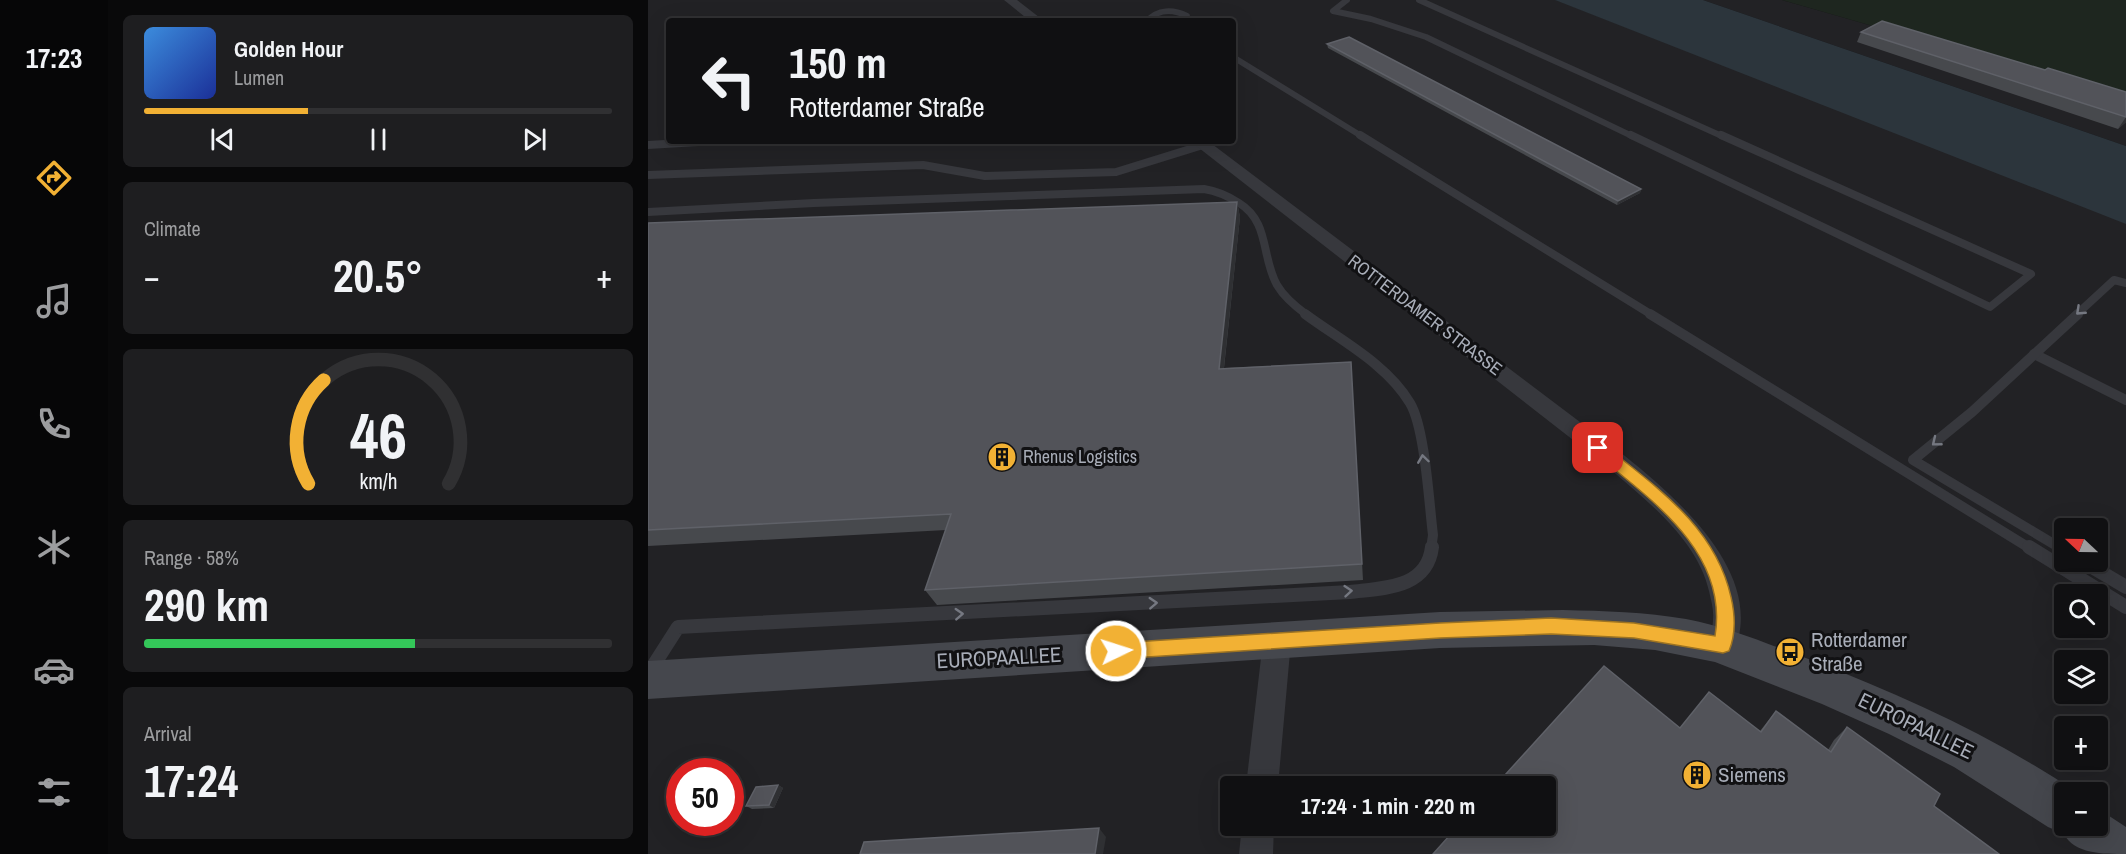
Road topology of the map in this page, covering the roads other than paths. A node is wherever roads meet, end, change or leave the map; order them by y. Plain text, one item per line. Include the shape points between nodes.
1 (1010, 0) edge
2 (1347, 0) edge
3 (1419, 0) edge
4 (1034, 18) edge
5 (1150, 18) edge
6 (1187, 18) edge
7 (1236, 59) edge
8 (666, 144) edge
9 (1198, 144) edge
10 (1202, 144) edge
11 (648, 145) edge
12 (648, 175) edge
13 (648, 212) edge
14 (2126, 283) edge
15 (2034, 354) junction
16 (2126, 400) edge
17 (2054, 544) edge
18 (2101, 572) edge
19 (2126, 587) edge
20 (2126, 607) edge
21 (1277, 641) junction
22 (1723, 645) junction
23 (648, 674) edge
24 (648, 680) edge
25 (1263, 776) edge
26 (2054, 805) edge
27 (1257, 836) edge
28 (2099, 836) edge
29 (1256, 854) edge
30 (2124, 854) edge

1 - 4 street
2 - 3 lane via 1333,11 1426,37 1990,307 2031,274
5 - 6 lane via 1172,11 1184,13
7 - 20 lane
8 - 11 lane
9 - 12 lane via 1116,172 984,176 923,165
10 - 22 street, ROTTERDAMER STRASSE via 1617,462 1662,501 1699,540 1720,582 1727,615
23 -> 13 lane via 678,627 1350,592 1393,586 1414,579 1428,566 1433,535 1415,410 1397,387 1357,351 1284,295 1269,271 1258,221 1250,210 1215,190
14 -> 15 lane via 2114,280
15 - 16 lane
15 -> 17 lane via 1913,460
18 - 19 lane
21 - 22 main road, EUROPAALLEE via 1551,626 1634,630
21 - 24 main road, EUROPAALLEE
21 - 25 street
22 - 26 main road, EUROPAALLEE via 1874,704 1961,745
27 - 29 street
28 - 30 main road

